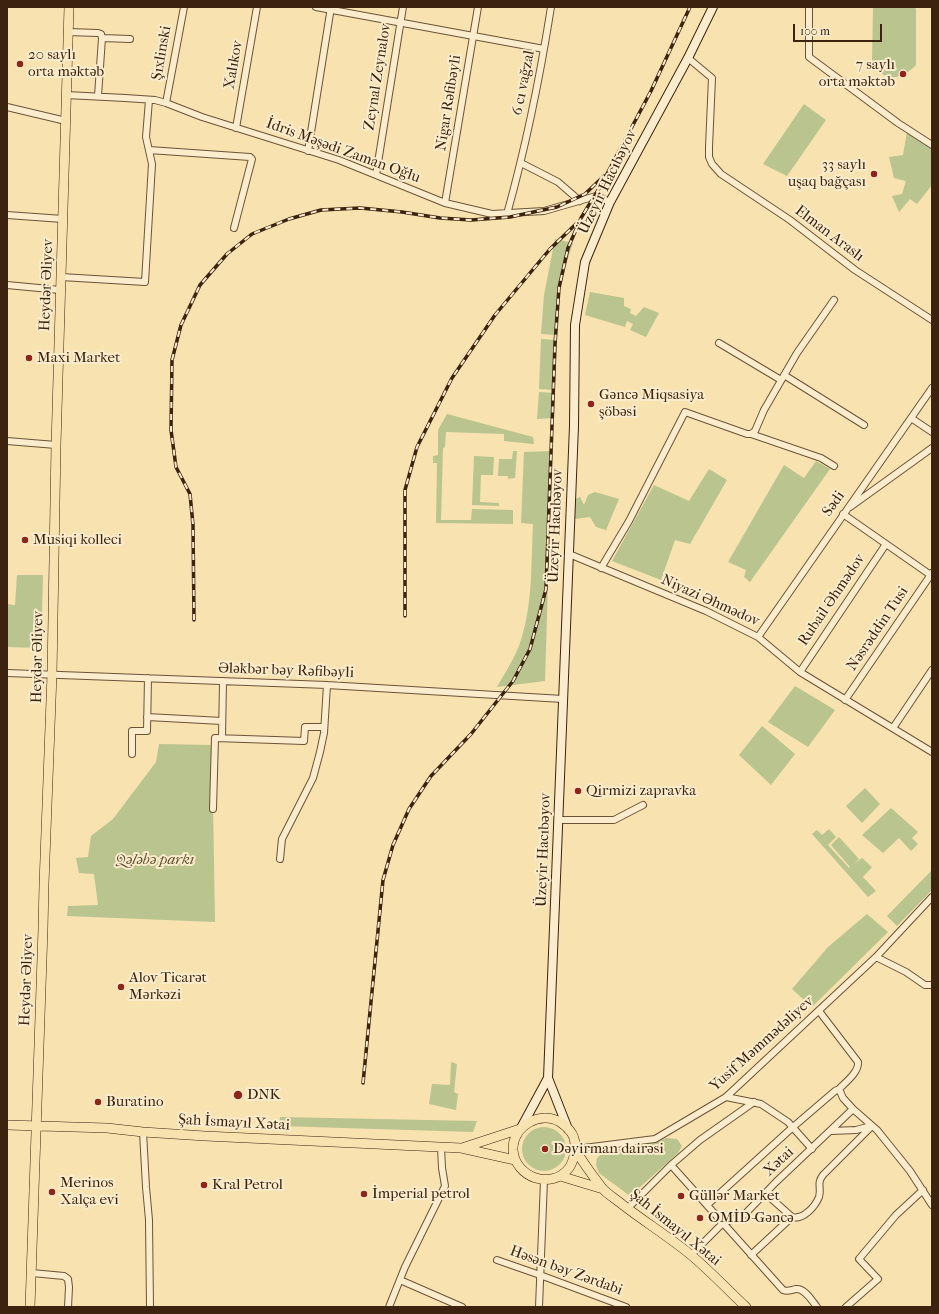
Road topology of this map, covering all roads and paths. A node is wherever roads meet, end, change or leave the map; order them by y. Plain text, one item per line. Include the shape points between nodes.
1 (68, 7) edge
2 (184, 7) edge
3 (257, 7) edge
4 (316, 7) edge
5 (403, 7) edge
6 (478, 7) edge
7 (551, 7) edge
8 (714, 7) edge
9 (809, 7) edge
10 (331, 8) edge
11 (400, 23) junction
12 (68, 32) junction
13 (473, 36) junction
14 (102, 38) junction
15 (130, 39) dead end
16 (544, 49) junction
17 (688, 58) junction
18 (66, 94) junction
19 (98, 96) junction
20 (149, 100) junction
21 (166, 103) junction
22 (7, 107) edge
23 (66, 121) junction
24 (236, 128) junction
25 (932, 145) edge
26 (149, 150) junction
27 (308, 151) junction
28 (521, 163) junction
29 (376, 175) junction
30 (580, 201) junction
31 (610, 202) junction
32 (445, 203) junction
33 (507, 214) junction
34 (7, 215) edge
35 (63, 219) junction
36 (234, 228) dead end
37 (61, 277) junction
38 (7, 285) edge
39 (60, 290) junction
40 (834, 300) dead end
41 (932, 320) edge
42 (719, 343) dead end
43 (782, 378) junction
44 (932, 388) edge
45 (911, 418) junction
46 (864, 425) dead end
47 (932, 432) edge
48 (751, 434) junction
49 (7, 441) edge
50 (56, 445) junction
51 (932, 448) edge
52 (834, 466) dead end
53 (844, 512) junction
54 (886, 544) junction
55 (569, 554) junction
56 (601, 568) junction
57 (932, 575) edge
58 (758, 637) junction
59 (932, 670) edge
60 (800, 672) junction
61 (7, 673) edge
62 (52, 674) junction
63 (148, 678) junction
64 (223, 681) junction
65 (327, 685) junction
66 (563, 699) junction
67 (845, 700) junction
68 (147, 717) junction
69 (222, 721) junction
70 (324, 727) junction
71 (892, 728) junction
72 (222, 738) junction
73 (932, 752) edge
74 (132, 754) dead end
75 (643, 805) dead end
76 (213, 810) dead end
77 (559, 820) junction
78 (280, 859) dead end
79 (932, 897) edge
80 (876, 957) junction
81 (932, 985) edge
82 (819, 1011) junction
83 (548, 1078) junction
84 (839, 1089) junction
85 (726, 1097) junction
86 (754, 1102) junction
87 (853, 1109) junction
88 (7, 1125) edge
89 (36, 1126) junction
90 (872, 1126) junction
91 (793, 1127) junction
92 (520, 1129) junction
93 (568, 1129) junction
94 (831, 1130) junction
95 (143, 1132) junction
96 (441, 1147) junction
97 (460, 1148) junction
98 (576, 1149) junction
99 (812, 1149) junction
100 (515, 1160) junction
101 (671, 1165) junction
102 (560, 1176) junction
103 (544, 1180) junction
104 (603, 1189) junction
105 (923, 1190) junction
106 (765, 1193) junction
107 (707, 1205) junction
108 (932, 1205) edge
109 (628, 1208) junction
110 (792, 1218) junction
111 (723, 1224) junction
112 (691, 1255) junction
113 (751, 1255) junction
114 (497, 1260) dead end
115 (32, 1272) junction
116 (540, 1275) junction
117 (400, 1280) junction
118 (30, 1307) edge
119 (68, 1307) edge
120 (150, 1307) edge
121 (389, 1307) edge
122 (462, 1307) edge
123 (539, 1307) edge
124 (626, 1307) edge
125 (746, 1307) edge
126 (817, 1307) edge
127 (846, 1307) edge

1 - 12 main road, Heydər Əliyev
2 - 21 street, Şıxlinski
3 - 24 street, Xalıkov
4 - 10 street
5 - 11 street, Zeynal Zeynalov
6 - 13 street, Nigar Rəfibəyli
7 - 16 street, 6 cı vağzal
8 - 17 main road, Üzeyir Hacıbəyov
9 - 25 street via 809,57 898,124
10 - 11 street
10 - 27 street
11 - 13 street
11 - 29 street, Zeynal Zeynalov
12 - 14 street via 98,33
12 - 18 main road, Heydər Əliyev
13 - 16 street
13 - 32 street, Nigar Rəfibəyli
14 - 15 street
14 - 19 street
16 - 28 street, 6 cı vağzal
17 - 31 main road, Üzeyir Hacıbəyov
17 - 41 street, Elman Araslı via 712,78 709,157 712,164 722,174 790,220 855,270
18 - 19 street, İdris Məşədi Zaman Oğlu
18 - 23 main road, Heydər Əliyev
19 - 20 street, İdris Məşədi Zaman Oğlu
20 - 21 street, İdris Məşədi Zaman Oğlu
20 - 26 street via 146,136
21 - 24 street, İdris Məşədi Zaman Oğlu
22 - 23 street
23 - 35 main road, Heydər Əliyev
24 - 27 street, İdris Məşədi Zaman Oğlu
26 - 36 street via 250,157 252,159
26 - 37 street via 152,164 145,282
27 - 29 street, İdris Məşədi Zaman Oğlu
28 - 30 street via 558,182
28 - 33 street, 6 cı vağzal
29 - 32 street, İdris Məşədi Zaman Oğlu
30 - 31 street, İdris Məşədi Zaman Oğlu via 596,196
30 - 33 street, İdris Məşədi Zaman Oğlu via 544,211
31 - 55 main road, Üzeyir Hacıbəyov via 585,262 575,325
32 - 33 street, İdris Məşədi Zaman Oğlu via 492,214
34 - 35 street
35 - 37 main road, Heydər Əliyev
37 - 39 main road, Heydər Əliyev
38 - 39 street
39 - 50 main road, Heydər Əliyev
40 - 43 street
42 - 43 street
43 - 46 street
43 - 48 street via 755,431
44 - 45 street, Sədi
45 - 47 street
45 - 53 street, Sədi
48 - 52 street via 821,458
48 - 56 street via 685,412 630,521
49 - 50 street
50 - 62 main road, Heydər Əliyev
51 - 53 street
53 - 54 street
53 - 58 street, Sədi
54 - 57 street
54 - 60 street, Rubail Əhmədov
55 - 56 street, Niyazi Əhmədov
55 - 66 main road, Üzeyir Hacıbəyov
56 - 58 street, Niyazi Əhmədov via 706,611
57 - 67 street, Nəsrəddin Tusi
58 - 60 street, Niyazi Əhmədov
59 - 71 street
60 - 67 street, Niyazi Əhmədov
61 - 62 street, Ələkbər bəy Rəfibəyli
62 - 63 street, Ələkbər bəy Rəfibəyli
62 - 89 main road, Heydər Əliyev
63 - 64 street, Ələkbər bəy Rəfibəyli
63 - 68 street
64 - 65 street, Ələkbər bəy Rəfibəyli
64 - 69 street
65 - 66 street, Ələkbər bəy Rəfibəyli
65 - 70 street
66 - 77 main road, Üzeyir Hacıbəyov
67 - 71 street, Niyazi Əhmədov
68 - 69 street
68 - 74 street via 147,731 132,731
69 - 72 street
70 - 72 street via 304,727 304,741
70 - 78 street via 313,778 282,839
71 - 73 street, Niyazi Əhmədov
72 - 76 street via 215,738
75 - 77 street via 614,820
77 - 83 main road, Üzeyir Hacıbəyov
79 - 80 street, Yusif Məmmədəliyev
80 - 81 street via 925,985
80 - 82 street, Yusif Məmmədəliyev
82 - 84 street via 858,1062 857,1070
82 - 85 street, Yusif Məmmədəliyev
83 - 92 main road
83 - 93 main road
84 - 87 street
84 - 91 street
85 - 86 street
85 - 98 street, Yusif Məmmədəliyev via 655,1139
86 - 91 street via 773,1111
86 - 101 street via 700,1140
87 - 90 street
87 - 94 street, Xətai
88 - 89 main road, Şah İsmayıl Xətai
89 - 95 main road, Şah İsmayıl Xətai
89 - 115 main road, Heydər Əliyev
90 - 94 street via 856,1130
90 - 105 street
90 - 110 street via 820,1179 819,1198 813,1207 801,1217
91 - 99 street
91 - 107 street
92 - 93 main road via 539,1118 550,1118
92 - 97 main road
92 - 100 main road via 513,1149
93 - 98 main road via 574,1138
94 - 99 street, Xətai
95 - 96 main road, Şah İsmayıl Xətai
95 - 120 street via 149,1220
96 - 97 main road, Şah İsmayıl Xətai
96 - 117 street via 445,1186
97 - 100 main road
98 - 102 main road via 574,1160
98 - 104 main road, Şah İsmayıl Xətai
99 - 106 street, Xətai
100 - 103 main road via 520,1169 529,1176
101 - 107 street
101 - 109 street
102 - 103 main road
102 - 104 main road, Şah İsmayıl Xətai
103 - 116 street
104 - 109 main road, Şah İsmayıl Xətai
105 - 108 street
105 - 127 street via 896,1215 859,1259 878,1279
106 - 110 street
106 - 111 street, Xətai via 744,1215
107 - 111 street
109 - 112 main road, Şah İsmayıl Xətai
110 - 113 street
111 - 112 street, Xətai
111 - 113 street
112 - 125 main road, Şah İsmayıl Xətai
113 - 126 street via 783,1290 787,1292 798,1289
114 - 116 street, Həsən bəy Zərdabi
115 - 118 main road, Heydər Əliyev
115 - 119 street via 64,1276 68,1279
116 - 123 street
116 - 124 street, Həsən bəy Zərdabi
117 - 121 street
117 - 122 street

